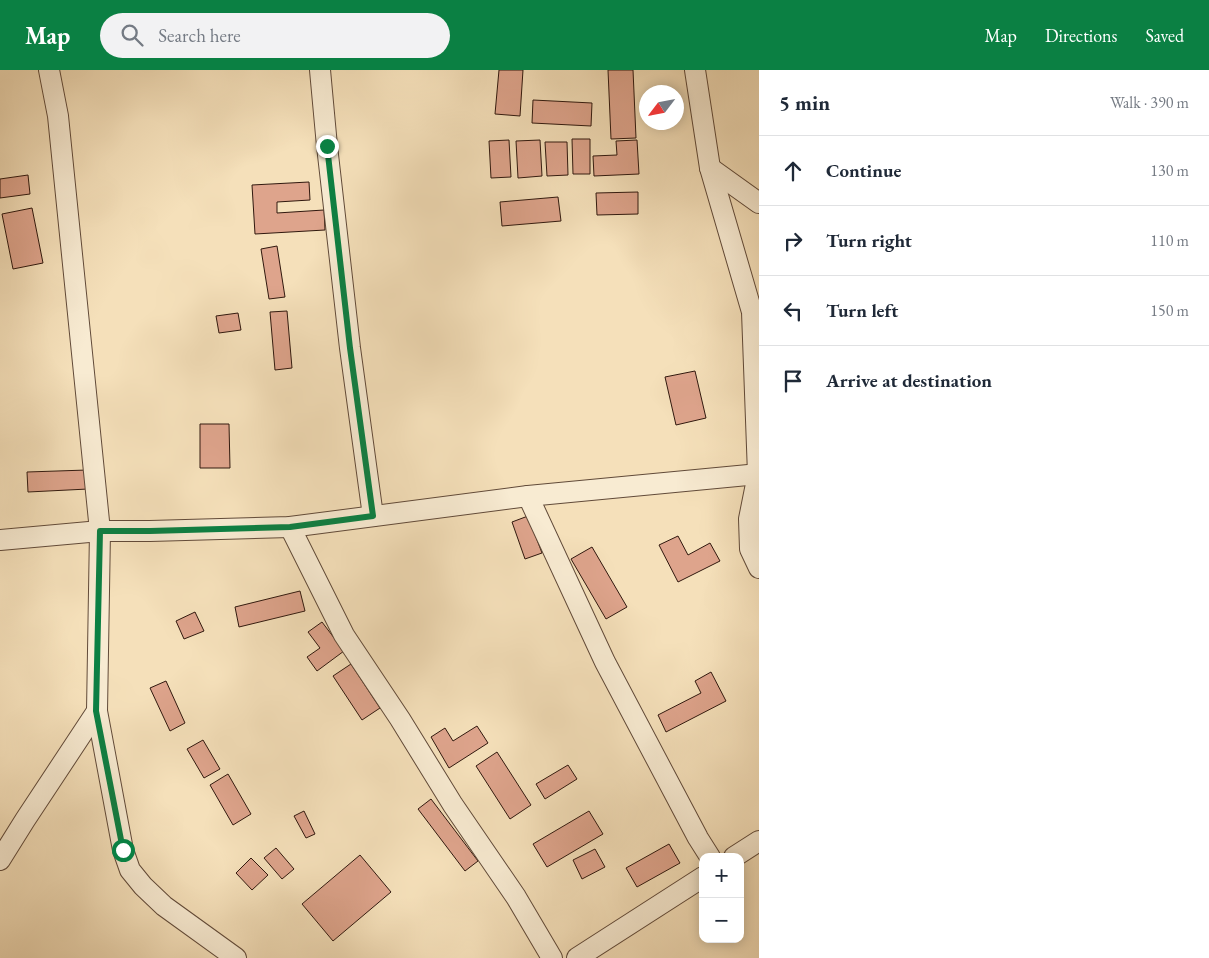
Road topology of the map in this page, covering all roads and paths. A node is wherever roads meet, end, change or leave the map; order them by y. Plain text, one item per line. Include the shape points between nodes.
1 (49, 70) edge
2 (320, 70) edge
3 (695, 70) edge
4 (710, 168) junction
5 (759, 203) edge
6 (755, 317) edge
7 (759, 474) edge
8 (528, 496) junction
9 (373, 516) junction
10 (290, 527) junction
11 (100, 531) junction
12 (0, 540) edge
13 (759, 568) edge
14 (96, 711) junction
15 (759, 841) edge
16 (707, 853) edge
17 (740, 853) edge
18 (0, 860) edge
19 (699, 880) edge
20 (236, 958) edge
21 (552, 958) edge
22 (578, 958) edge

1 - 11 street via 58,116
2 - 9 street via 350,348
3 - 4 street
4 - 5 street
4 - 6 street
6 - 7 street
7 - 8 street
7 - 13 street via 749,519 750,549
8 - 9 street
8 - 16 street via 606,662
9 - 10 street
10 - 11 street
10 - 21 street via 344,635 511,889
11 - 12 street
11 - 14 street
14 - 18 street
14 - 20 street via 123,850 130,870 164,906
15 - 17 street
19 - 22 street

